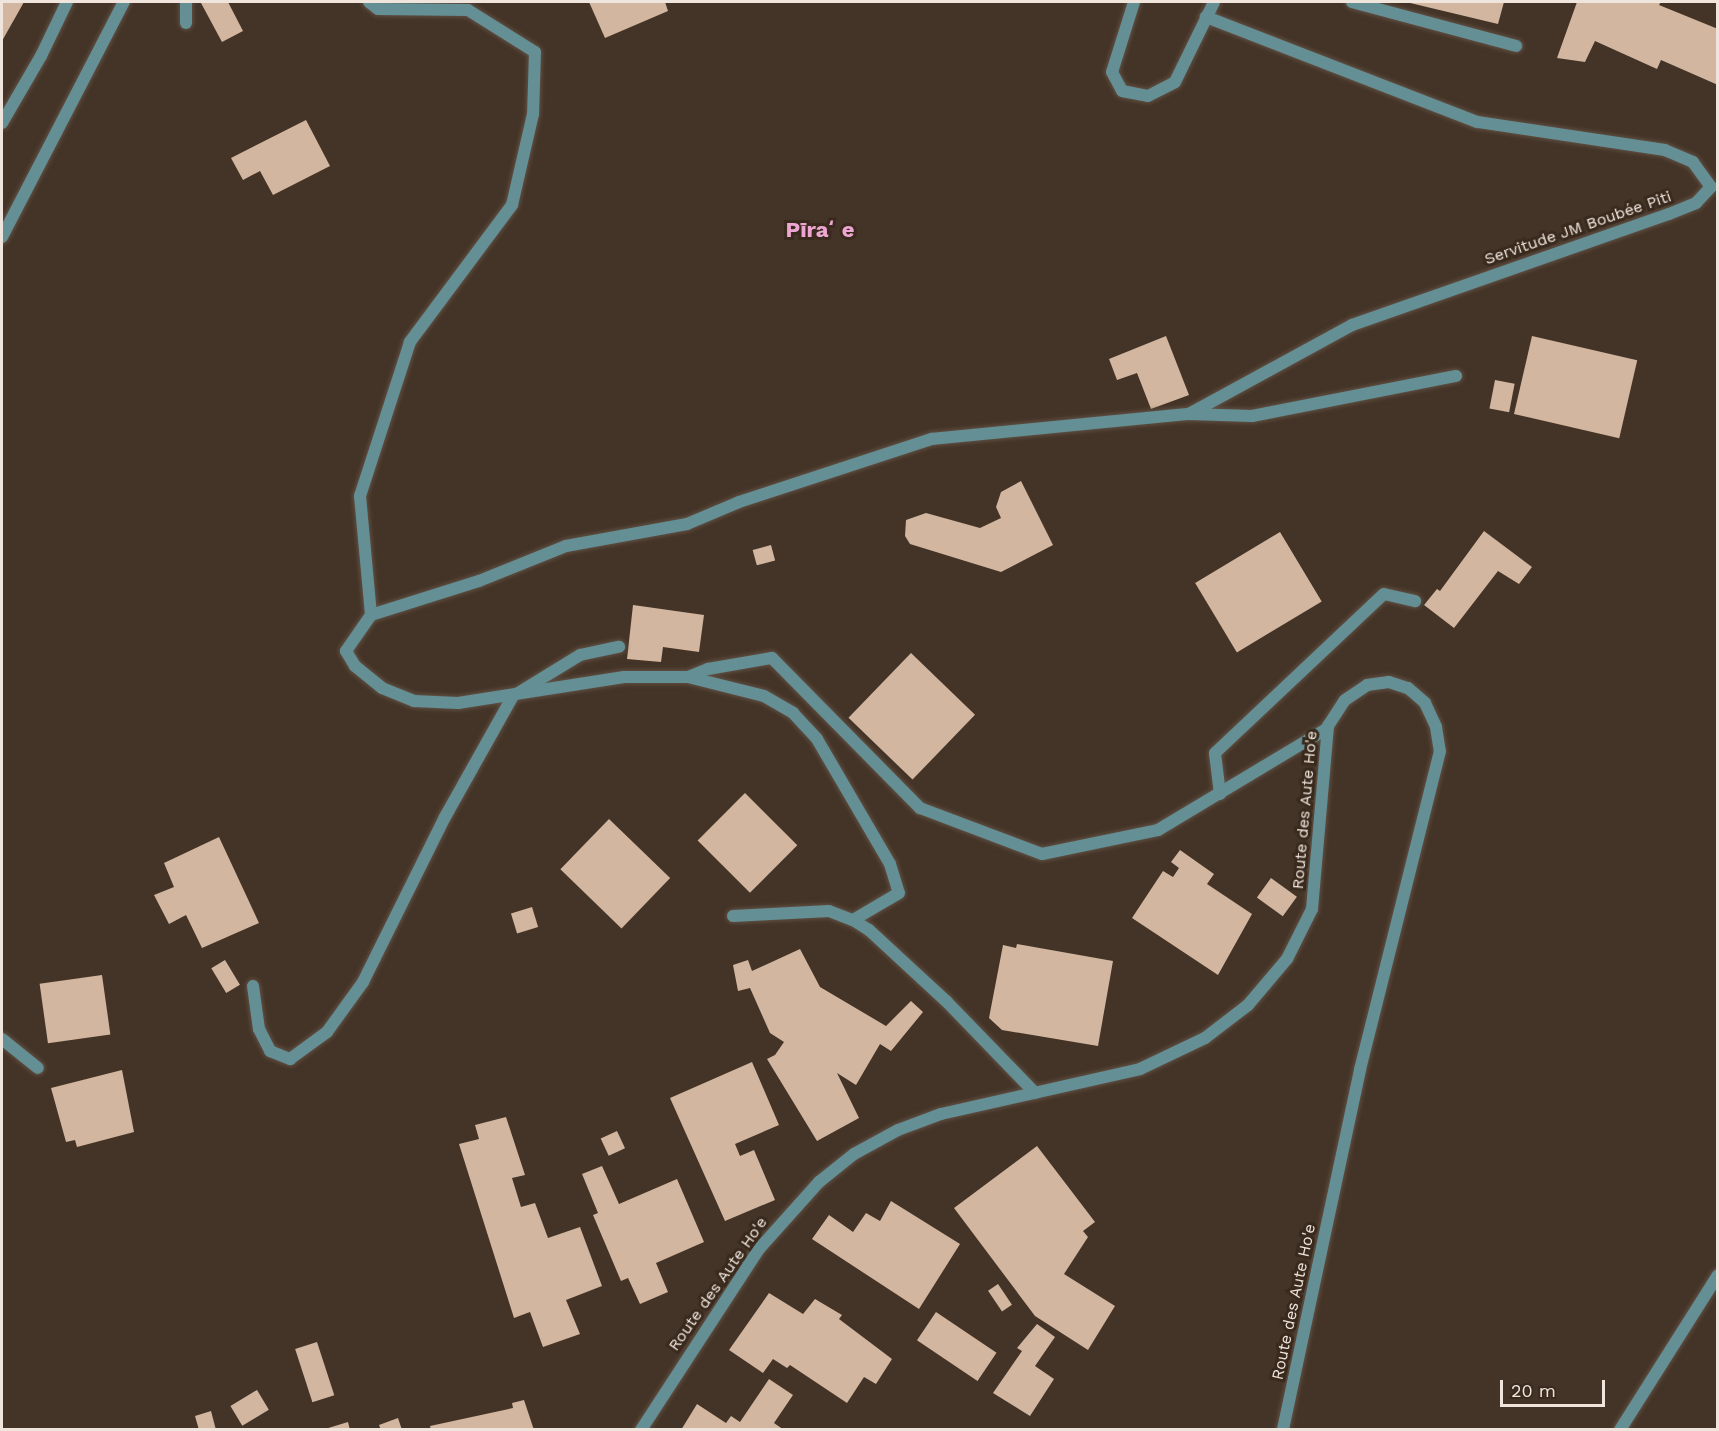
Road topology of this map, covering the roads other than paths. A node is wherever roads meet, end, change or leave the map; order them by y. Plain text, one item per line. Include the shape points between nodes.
1 (67, 2) edge
2 (124, 2) edge
3 (186, 2) edge
4 (369, 2) edge
5 (1134, 2) edge
6 (1214, 2) edge
7 (1352, 2) edge
8 (1206, 17) junction
9 (186, 23) dead end
10 (1516, 46) dead end
11 (2, 123) edge
12 (2, 237) edge
13 (1456, 376) dead end
14 (1190, 414) junction
15 (1416, 601) dead end
16 (370, 615) junction
17 (619, 646) dead end
18 (688, 677) junction
19 (513, 696) junction
20 (1328, 728) junction
21 (1220, 794) junction
22 (733, 916) dead end
23 (853, 920) junction
24 (253, 986) dead end
25 (2, 1039) edge
26 (38, 1068) dead end
27 (1035, 1093) junction
28 (1718, 1275) edge
29 (640, 1430) edge
30 (1283, 1430) edge
31 (1620, 1430) edge

1 - 11 street
2 - 12 street
3 - 9 street
4 - 16 street via 378,9 468,10 535,52 533,114 512,205 410,342 360,496
5 - 8 street via 1112,72 1122,91 1148,96 1175,82
6 - 8 street
7 - 10 street
8 - 14 street, Servitude JM Boubée Piti via 1477,122 1665,150 1693,162 1712,187 1696,203 1668,214 1352,325
13 - 14 street via 1252,416
14 - 16 street via 933,439 739,502 687,524 566,546 479,581
15 - 21 street via 1384,594 1215,753
16 - 19 street via 346,651 355,666 382,688 414,701 458,704
17 - 19 street via 580,655
18 - 19 street via 624,677 558,685
18 - 21 street via 708,669 772,658 920,808 1042,854 1158,830
18 - 23 street via 764,696 793,713 817,738 885,855 898,893
19 - 24 street via 445,817 363,982 327,1032 290,1059 270,1051 259,1029
20 - 21 street
20 - 27 street, Route des Aute Ho'e via 1312,909 1287,959 1268,983 1248,1005 1205,1038 1173,1055 1140,1069
20 - 30 street, Route des Aute Ho'e via 1345,700 1366,685 1389,682 1408,688 1425,704 1436,728 1440,751 1360,1070
22 - 23 street via 829,911
23 - 27 street via 946,1001
25 - 26 street
27 - 29 street, Route des Aute Ho'e via 941,1114 898,1130 854,1154 819,1182 759,1250
28 - 31 street

